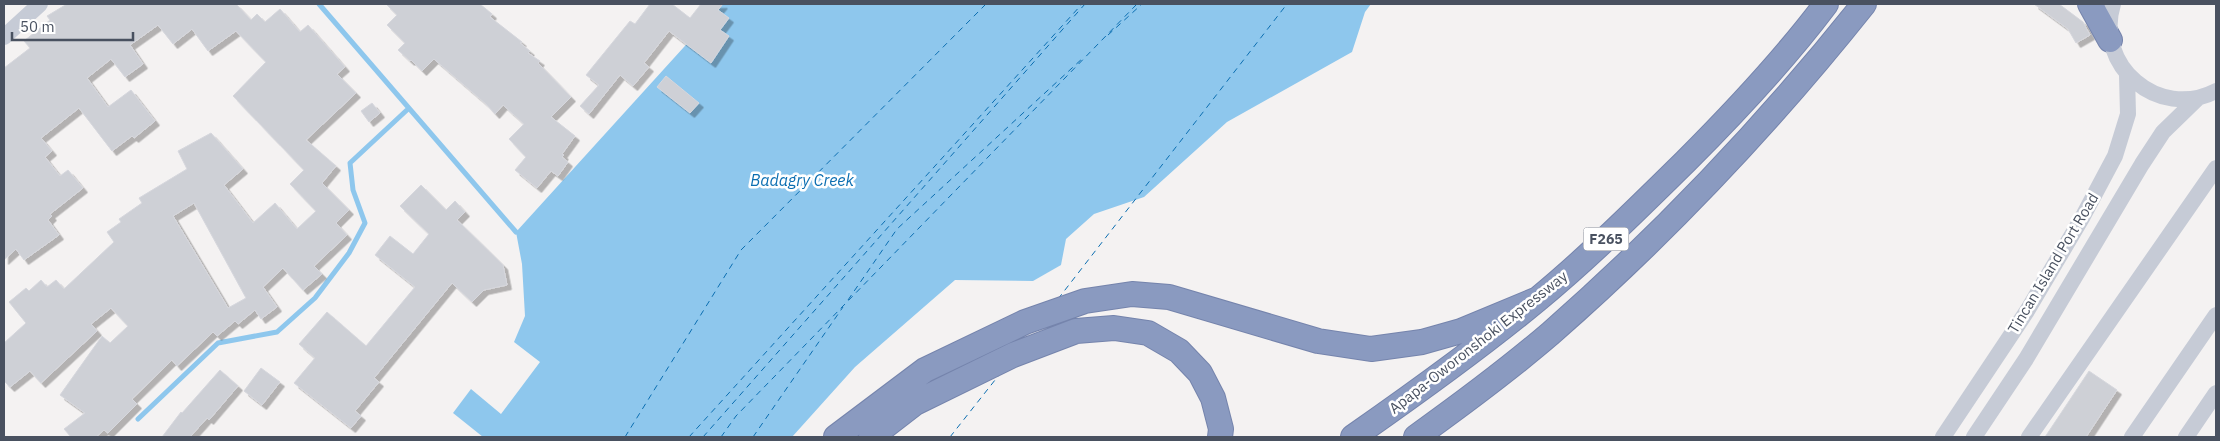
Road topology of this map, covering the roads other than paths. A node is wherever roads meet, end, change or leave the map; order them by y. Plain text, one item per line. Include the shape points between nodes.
1 (40, 4) edge
2 (1826, 4) edge
3 (1864, 4) edge
4 (1880, 4) edge
5 (2090, 4) edge
6 (2113, 4) edge
7 (4, 37) edge
8 (1836, 40) junction
9 (2110, 40) junction
10 (2127, 74) junction
11 (2216, 92) edge
12 (2198, 98) junction
13 (2216, 168) edge
14 (1538, 299) junction
15 (2216, 315) edge
16 (2216, 393) edge
17 (836, 437) edge
18 (872, 437) edge
19 (1220, 437) edge
20 (1353, 437) edge
21 (1416, 437) edge
22 (1943, 437) edge
23 (1974, 437) edge
24 (2029, 437) edge
25 (2132, 437) edge
26 (2186, 437) edge

1 - 7 street
2 - 14 highway, Apapa-Oworonshoki Expressway / F265 via 1773,69 1716,130 1619,228
3 - 8 highway, F265
4 - 8 highway
5 - 9 highway
6 - 9 street
8 - 21 highway, F265 via 1715,176 1631,261 1549,334
9 - 10 street via 2119,64
10 - 12 street via 2147,91 2159,96
10 - 22 street, Tincan Island Port Road via 2128,114 2115,156 2027,311
11 - 12 street
12 - 23 street, Tincan Island Port Road via 2163,132 2031,350
13 - 24 street
14 - 17 highway via 1461,331 1422,342 1371,349 1318,341 1169,297 1132,294 1085,301 1025,322 925,370
14 - 20 highway, Apapa-Oworonshoki Expressway / F265 via 1429,384
15 - 25 street
16 - 26 street
18 - 19 highway via 915,403 1013,355 1076,331 1114,328 1148,333 1179,352 1200,373 1213,398

